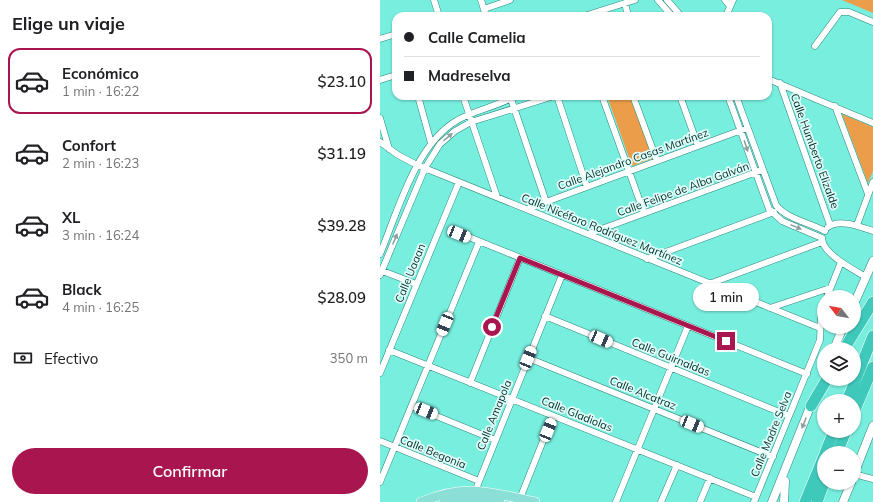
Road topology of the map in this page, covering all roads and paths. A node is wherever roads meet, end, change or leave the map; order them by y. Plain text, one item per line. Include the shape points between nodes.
1 (434, 0) edge
2 (481, 0) edge
3 (510, 0) edge
4 (635, 0) edge
5 (658, 0) edge
6 (667, 0) edge
7 (725, 0) edge
8 (625, 3) junction
9 (732, 3) edge
10 (484, 8) junction
11 (438, 12) edge
12 (485, 12) edge
13 (597, 12) edge
14 (627, 12) edge
15 (668, 12) edge
16 (677, 12) edge
17 (873, 22) edge
18 (392, 35) edge
19 (380, 39) edge
20 (815, 46) dead end
21 (392, 76) edge
22 (380, 80) edge
23 (772, 80) edge
24 (780, 83) junction
25 (419, 100) edge
26 (464, 100) edge
27 (505, 100) edge
28 (512, 100) edge
29 (542, 100) edge
30 (557, 100) edge
31 (603, 100) edge
32 (634, 100) edge
33 (681, 100) edge
34 (729, 100) edge
35 (737, 100) edge
36 (835, 106) junction
37 (513, 108) junction
38 (469, 115) junction
39 (380, 118) edge
40 (471, 122) junction
41 (873, 123) edge
42 (747, 128) junction
43 (740, 130) junction
44 (380, 142) edge
45 (431, 143) junction
46 (698, 146) junction
47 (389, 149) junction
48 (657, 161) junction
49 (417, 165) junction
50 (424, 168) junction
51 (762, 170) junction
52 (629, 171) junction
53 (755, 173) junction
54 (459, 182) junction
55 (873, 182) edge
56 (587, 187) junction
57 (868, 194) junction
58 (497, 197) junction
59 (546, 202) junction
60 (527, 209) junction
61 (780, 210) junction
62 (644, 213) junction
63 (772, 213) junction
64 (830, 225) junction
65 (857, 225) junction
66 (825, 231) junction
67 (873, 231) edge
68 (459, 234) dead end
69 (588, 234) junction
70 (822, 240) junction
71 (479, 242) junction
72 (380, 254) edge
73 (520, 258) junction
74 (647, 259) junction
75 (873, 261) edge
76 (841, 262) junction
77 (380, 272) edge
78 (562, 275) junction
79 (866, 277) junction
80 (416, 284) junction
81 (709, 284) junction
82 (830, 288) joint
83 (860, 290) edge
84 (873, 302) edge
85 (770, 308) junction
86 (545, 316) junction
87 (688, 326) junction
88 (817, 327) edge
89 (820, 334) edge
90 (873, 336) edge
91 (848, 342) edge
92 (389, 350) junction
93 (528, 358) junction
94 (428, 366) junction
95 (873, 367) edge
96 (671, 368) junction
97 (381, 369) edge
98 (807, 374) junction
99 (470, 383) junction
100 (819, 386) edge
101 (823, 386) edge
102 (849, 394) edge
103 (861, 395) edge
104 (512, 399) junction
105 (412, 406) junction
106 (811, 406) junction
107 (655, 409) junction
108 (553, 416) junction
109 (789, 416) junction
110 (873, 426) edge
111 (495, 440) junction
112 (380, 441) edge
113 (395, 447) junction
114 (638, 450) junction
115 (861, 456) edge
116 (773, 457) junction
117 (788, 464) junction
118 (677, 465) junction
119 (817, 473) edge
120 (861, 476) edge
121 (710, 478) junction
122 (873, 479) edge
123 (479, 481) junction
124 (380, 482) edge
125 (821, 490) edge
126 (847, 490) edge
127 (475, 493) junction
128 (456, 497) edge
129 (755, 499) edge
130 (519, 500) edge
131 (420, 502) edge
132 (444, 502) edge
133 (500, 502) edge
134 (535, 502) edge
135 (616, 502) edge
136 (661, 502) edge
137 (700, 502) edge
138 (772, 502) edge
139 (784, 502) edge
140 (805, 502) edge
141 (817, 502) edge
142 (841, 502) edge

1 - 11 street
2 - 10 street
3 - 10 street
4 - 8 street
5 - 15 street
6 - 16 street
7 - 9 street
8 - 13 street
8 - 14 street
10 - 12 street
17 - 20 street via 849,12 840,12
18 - 19 street
21 - 22 street
23 - 24 street
24 - 36 street
24 - 64 street, Calle Humberto Elizalde
25 - 45 street
26 - 38 street
27 - 38 street
28 - 37 street
29 - 37 street
30 - 56 street
31 - 52 street
32 - 48 street
33 - 46 street
34 - 43 street
35 - 42 street
36 - 41 street
36 - 57 street
37 - 40 street
37 - 59 street
38 - 40 street
38 - 45 street via 450,125
39 - 47 street
50 -> 40 street via 440,144
40 - 58 street
42 - 43 street, Calle Alejandro Casas Martínez
42 - 51 street
43 - 46 street, Calle Alejandro Casas Martínez
43 -> 53 street
44 - 47 street, Calle Nicéforo Rodríguez Martínez
45 - 49 street
46 - 48 street, Calle Alejandro Casas Martínez
47 - 49 street, Calle Nicéforo Rodríguez Martínez
48 - 52 street, Calle Alejandro Casas Martínez
49 - 50 street, Calle Nicéforo Rodríguez Martínez
49 - 72 street
50 - 54 street, Calle Nicéforo Rodríguez Martínez
77 -> 50 street
51 - 53 street, Calle Felipe de Alba Galván
51 - 61 street
52 - 56 street, Calle Alejandro Casas Martínez
52 - 62 street
53 - 62 street, Calle Felipe de Alba Galván
53 - 63 street
54 - 58 street, Calle Nicéforo Rodríguez Martínez
54 - 80 street, Calle Uaaan
55 - 57 street
56 - 59 street, Calle Alejandro Casas Martínez
57 - 65 street
58 - 60 street, Calle Nicéforo Rodríguez Martínez
59 - 60 street, Calle Alejandro Casas Martínez
60 - 69 street, Calle Nicéforo Rodríguez Martínez
61 - 63 street
61 - 66 street via 788,216
62 - 69 street, Calle Felipe de Alba Galván
63 -> 70 street via 788,224
63 - 74 street
64 - 65 street
64 - 66 street
65 - 67 street
66 - 70 street
68 - 71 street
69 - 74 street, Calle Nicéforo Rodríguez Martínez
70 - 76 street
70 - 81 street
71 - 73 street
71 - 94 street
73 - 78 street
73 - 99 street
74 - 81 street, Calle Nicéforo Rodríguez Martínez
75 - 79 main road
76 - 79 street
76 - 82 street
77 - 80 street
78 - 86 street, Calle Amapola
78 - 87 street
79 - 83 main road
80 - 92 street, Calle Uaaan
81 - 85 street, Calle Nicéforo Rodríguez Martínez
82 - 85 street
84 - 91 highway
85 - 88 street, Calle Nicéforo Rodríguez Martínez
86 - 93 street, Calle Amapola
86 - 96 street, Calle Guirnaldas
87 - 96 street
87 - 98 street
89 - 98 street, Calle Madre Selva
90 - 102 highway
92 - 94 street, Calle Gladiolas
92 - 97 street, Calle Uaaan
93 - 104 street, Calle Amapola
93 - 107 street, Calle Alcatraz
94 - 99 street, Calle Gladiolas
94 - 105 street
95 - 103 highway
96 - 107 street
96 - 109 street, Calle Guirnaldas
98 - 109 street, Calle Madre Selva
99 - 104 street, Calle Gladiolas
100 - 106 main road
101 - 106 highway
104 - 108 street, Calle Gladiolas
104 - 111 street, Calle Amapola
105 - 111 street
105 - 113 street
106 -> 117 main road
107 - 114 street
107 - 116 street, Calle Alcatraz
108 - 114 street, Calle Gladiolas
108 - 130 street
109 - 116 street, Calle Madre Selva
110 - 115 main road
111 - 123 street, Calle Amapola
112 - 113 street, Calle Begonia
113 - 123 street, Calle Begonia
113 - 124 street
114 - 118 street, Calle Gladiolas
114 - 135 street
116 - 129 street, Calle Madre Selva
117 - 138 main road
117 - 139 main road via 783,490
118 - 121 street, Calle Gladiolas
118 - 136 street
119 - 140 highway
120 - 122 street
121 - 129 street, Calle Gladiolas
121 - 137 street
123 - 127 street, Calle Amapola
125 - 141 highway
126 - 142 main road
127 - 128 main road
127 - 130 main road
127 - 133 main road
128 - 131 main road
128 - 132 main road
130 - 134 main road

